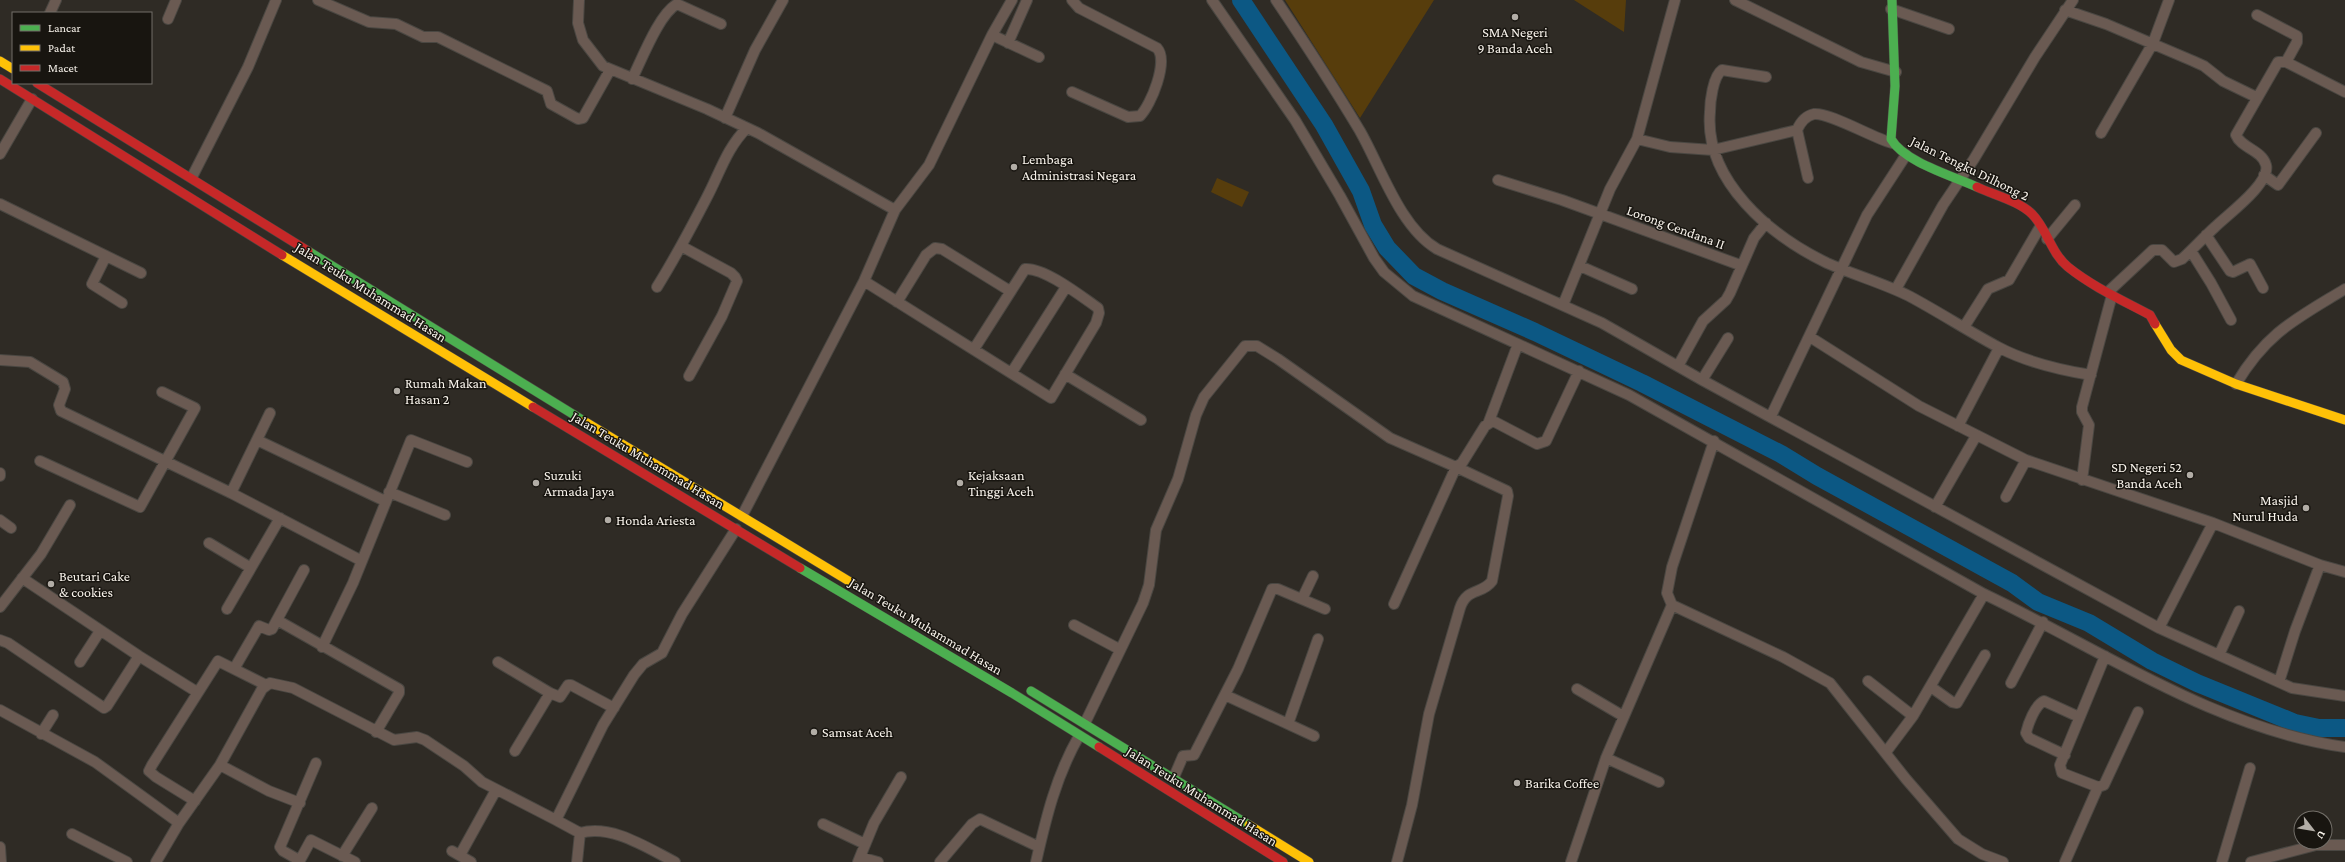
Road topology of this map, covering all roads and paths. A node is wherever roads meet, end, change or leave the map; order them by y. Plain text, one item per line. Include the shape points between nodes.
1 (56, 0) edge
2 (176, 0) edge
3 (276, 0) edge
4 (318, 0) edge
5 (579, 0) edge
6 (783, 0) edge
7 (1012, 0) edge
8 (1027, 0) edge
9 (1072, 0) edge
10 (1212, 0) edge
11 (1276, 0) edge
12 (1675, 0) edge
13 (1735, 0) edge
14 (2169, 0) edge
15 (2069, 3) edge
16 (1892, 4) edge
17 (50, 12) edge
18 (2257, 15) dead end
19 (168, 19) dead end
20 (721, 24) dead end
21 (1949, 29) dead end
22 (992, 35) junction
23 (1008, 43) junction
24 (2153, 43) junction
25 (1038, 57) dead end
26 (0, 61) edge
27 (2286, 62) junction
28 (12, 68) edge
29 (610, 70) junction
30 (1896, 72) junction
31 (1766, 77) dead end
32 (632, 78) junction
33 (0, 79) edge
34 (39, 84) edge
35 (1072, 92) dead end
36 (2345, 92) edge
37 (2256, 97) junction
38 (32, 99) junction
39 (725, 118) junction
40 (747, 128) junction
41 (1797, 130) junction
42 (2101, 133) dead end
43 (2316, 133) dead end
44 (1637, 139) junction
45 (1892, 143) junction
46 (1713, 150) junction
47 (0, 154) edge
48 (1906, 155) junction
49 (2264, 175) junction
50 (192, 178) junction
51 (1808, 178) dead end
52 (1498, 180) dead end
53 (1960, 180) junction
54 (0, 204) edge
55 (2075, 205) dead end
56 (895, 210) junction
57 (1601, 214) junction
58 (1766, 223) junction
59 (2040, 227) junction
60 (2206, 235) junction
61 (2047, 239) junction
62 (680, 246) junction
63 (2191, 251) junction
64 (106, 256) junction
65 (1740, 265) junction
66 (1580, 266) junction
67 (1840, 268) junction
68 (141, 273) dead end
69 (864, 281) junction
70 (657, 287) dead end
71 (1066, 287) junction
72 (2263, 288) dead end
73 (1632, 289) dead end
74 (1896, 289) junction
75 (2345, 289) edge
76 (1010, 291) junction
77 (2110, 293) junction
78 (383, 298) junction
79 (898, 302) junction
80 (122, 303) dead end
81 (1563, 305) junction
82 (373, 311) junction
83 (2231, 320) dead end
84 (1964, 327) junction
85 (1810, 337) junction
86 (1728, 338) dead end
87 (1518, 344) junction
88 (1999, 348) junction
89 (974, 349) junction
90 (0, 360) edge
91 (1678, 366) junction
92 (1579, 371) junction
93 (1012, 372) junction
94 (1066, 374) junction
95 (2090, 375) junction
96 (689, 376) dead end
97 (1702, 380) junction
98 (2236, 384) junction
99 (162, 392) dead end
100 (270, 413) dead end
101 (1771, 416) junction
102 (2343, 416) edge
103 (1141, 420) dead end
104 (1488, 424) junction
105 (1958, 426) junction
106 (1976, 436) junction
107 (257, 440) junction
108 (1714, 441) junction
109 (2026, 460) junction
110 (40, 461) dead end
111 (165, 461) junction
112 (467, 462) dead end
113 (1456, 467) junction
114 (0, 473) edge
115 (0, 476) edge
116 (2082, 480) junction
117 (695, 488) junction
118 (231, 493) junction
119 (387, 497) junction
120 (2006, 497) dead end
121 (688, 501) junction
122 (70, 505) dead end
123 (1935, 506) junction
124 (445, 515) dead end
125 (742, 516) junction
126 (280, 518) junction
127 (0, 520) edge
128 (2213, 523) junction
129 (11, 528) dead end
130 (736, 529) junction
131 (209, 543) dead end
132 (362, 561) junction
133 (2320, 565) junction
134 (251, 568) junction
135 (304, 570) dead end
136 (2345, 572) edge
137 (1313, 576) dead end
138 (22, 578) junction
139 (864, 590) dead end
140 (1984, 594) junction
141 (1302, 599) junction
142 (1394, 604) dead end
143 (1672, 605) junction
144 (0, 607) edge
145 (227, 609) dead end
146 (1325, 609) dead end
147 (2239, 611) dead end
148 (277, 620) junction
149 (2043, 622) junction
150 (1074, 625) dead end
151 (2159, 628) junction
152 (100, 630) junction
153 (1318, 639) dead end
154 (0, 640) edge
155 (322, 647) junction
156 (1119, 649) junction
157 (1985, 655) dead end
158 (2219, 655) junction
159 (139, 656) junction
160 (2105, 656) junction
161 (80, 662) dead end
162 (498, 662) dead end
163 (234, 669) junction
164 (1868, 681) dead end
165 (2279, 682) junction
166 (2011, 683) dead end
167 (266, 685) junction
168 (1931, 687) junction
169 (1577, 689) dead end
170 (197, 692) junction
171 (550, 693) junction
172 (1012, 693) junction
173 (1225, 695) junction
174 (2345, 696) edge
175 (614, 708) junction
176 (0, 710) edge
177 (2138, 712) dead end
178 (53, 715) dead end
179 (1623, 716) junction
180 (1913, 716) junction
181 (2079, 717) junction
182 (1085, 723) junction
183 (1288, 724) junction
184 (376, 732) junction
185 (41, 734) junction
186 (1078, 736) junction
187 (1314, 736) dead end
188 (2345, 747) edge
189 (515, 751) dead end
190 (1886, 752) junction
191 (2065, 755) junction
192 (1606, 758) junction
193 (316, 762) dead end
194 (220, 765) junction
195 (2250, 768) dead end
196 (901, 776) dead end
197 (1174, 777) junction
198 (1659, 782) dead end
199 (2098, 787) junction
200 (496, 790) junction
201 (195, 801) junction
202 (300, 803) junction
203 (372, 808) dead end
204 (556, 820) junction
205 (179, 823) junction
206 (823, 824) dead end
207 (72, 834) dead end
208 (580, 834) junction
209 (865, 844) junction
210 (2345, 845) edge
211 (1039, 847) junction
212 (0, 848) edge
213 (342, 856) junction
214 (859, 860) edge
215 (299, 861) edge
216 (1, 862) edge
217 (127, 862) edge
218 (156, 862) edge
219 (355, 862) edge
220 (471, 862) edge
221 (576, 862) edge
222 (675, 862) edge
223 (878, 862) edge
224 (940, 862) edge
225 (1036, 862) edge
226 (1283, 862) edge
227 (1309, 862) edge
228 (1397, 862) edge
229 (1571, 862) edge
230 (2003, 862) edge
231 (2065, 862) edge
232 (2222, 862) edge
233 (2251, 862) edge

1 - 17 street
2 - 19 street
3 - 50 street via 248,66
4 - 29 street via 369,22 396,24 422,37 438,37 546,91 551,104 580,119 583,118
5 - 29 street via 578,23 583,40 592,55
6 - 39 street via 755,50
7 - 22 street
8 - 23 street
9 - 35 street via 1079,8 1157,48 1162,58 1162,66 1148,104 1140,116 1128,117
10 - 87 street via 1295,120 1384,272 1413,296
11 - 81 street via 1360,131 1415,233 1436,249
12 - 44 street
13 - 30 street via 1861,62
14 - 24 street
15 - 24 street
15 - 53 street
16 - 21 street
16 - 30 main road, Jalan Tengku Dilhong 2
18 - 27 street via 2298,37
20 - 32 street via 677,4 665,15
22 - 23 street
22 - 56 street via 929,165
23 - 25 street
24 - 37 street via 2204,66 2217,77
24 - 42 street
26 - 28 main road
27 - 36 street
27 - 37 street via 2277,63
29 - 32 street
30 - 45 main road, Jalan Tengku Dilhong 2 via 1890,134
31 - 46 street via 1722,70 1718,74 1708,126
32 - 39 street
33 - 38 main road, Jalan Teuku Muhammad Hasan
34 - 50 main road, Jalan Teuku Muhammad Hasan
37 - 49 street via 2236,135 2266,164
38 - 47 street
38 - 82 main road, Jalan Teuku Muhammad Hasan
39 - 40 street
40 - 56 street
40 - 62 street via 723,162
41 - 45 street via 1804,119 1814,114
41 - 46 street
41 - 51 street
43 - 49 street via 2278,185
44 - 46 street via 1670,147
44 - 57 street via 1620,167
45 - 48 main road, Jalan Tengku Dilhong 2
46 - 58 street via 1731,186
48 - 53 main road, Jalan Tengku Dilhong 2
48 - 67 street via 1867,215
49 - 60 street via 2240,205
50 - 78 main road, Jalan Teuku Muhammad Hasan
52 - 57 street, Lorong Cendana II
53 - 59 main road, Jalan Tengku Dilhong 2 via 2026,209
53 - 74 street via 1942,205
54 - 64 street
55 - 61 street
56 - 69 street
57 - 65 street, Lorong Cendana II
57 - 66 street
58 - 65 street via 1754,238
58 - 67 street via 1813,256
59 - 61 main road, Jalan Tengku Dilhong 2
59 - 84 street via 2009,280 1988,289
60 - 63 street
60 - 72 street via 2230,271 2250,264
61 - 77 main road, Jalan Tengku Dilhong 2 via 2067,266
62 - 70 street
62 - 96 street via 736,276 737,281 722,316
63 - 77 street via 2174,262 2162,250 2153,250
63 - 83 street
64 - 68 street
64 - 80 street via 92,284
65 - 91 street via 1726,300 1703,321
66 - 73 street
66 - 81 street
67 - 74 street
67 - 85 street
69 - 79 street
69 - 125 street
71 - 76 street via 1030,269 1022,272
71 - 93 street
71 - 94 street via 1098,308 1099,313 1096,323
74 - 84 street
75 - 98 street via 2290,322 2273,336 2248,363
76 - 79 street via 942,249 935,248 926,255
76 - 89 street
77 - 95 street
77 - 98 main road, Jalan Tengku Dilhong 2 via 2150,314 2171,350 2181,360
78 - 82 main road
78 - 117 main road, Jalan Teuku Muhammad Hasan
79 - 89 street
81 - 91 street via 1602,323
82 - 121 main road, Jalan Teuku Muhammad Hasan
84 - 88 street
85 - 101 street
85 - 105 street via 1920,406
86 - 97 street
87 - 92 street
87 - 104 street
88 - 95 street via 2046,365
88 - 105 street
89 - 93 street
90 - 111 street via 30,362 63,382 65,389 59,405 60,411
91 - 97 street
92 - 104 street via 1546,440 1541,444 1536,444 1495,422
92 - 108 street
93 - 94 street via 1051,398
94 - 103 street
95 - 116 street via 2082,407 2089,425
97 - 101 street
98 - 102 main road, Jalan Tengku Dilhong 2
99 - 111 street via 195,408
100 - 107 street
101 - 123 street
104 - 113 street via 1462,463
105 - 106 street
106 - 109 street
106 - 123 street
107 - 118 street
107 - 119 street
108 - 140 street
108 - 143 street via 1667,585
109 - 116 street
109 - 120 street
110 - 111 street via 140,507
111 - 118 street
112 - 119 street via 412,439
113 - 142 street
113 - 156 street via 1390,438 1278,359 1257,346 1245,346 1204,396 1196,415 1178,480 1156,530 1143,603
113 - 228 street via 1505,489 1508,496 1492,581 1484,588 1468,594 1460,608 1429,714 1412,805
114 - 115 street
116 - 128 street
117 - 121 main road
117 - 125 main road, Jalan Teuku Muhammad Hasan
118 - 126 street
119 - 124 street
119 - 132 street
121 - 130 main road, Jalan Teuku Muhammad Hasan
122 - 138 street
123 - 151 street
125 - 139 main road, Jalan Teuku Muhammad Hasan
126 - 132 street
126 - 134 street
127 - 129 street
128 - 133 street
128 - 151 street
130 - 172 main road, Jalan Teuku Muhammad Hasan
130 - 175 street via 686,607 662,653 643,664
131 - 134 street
132 - 155 street
133 - 136 street
133 - 165 street
134 - 145 street
135 - 148 street
137 - 141 street
138 - 144 street
138 - 152 street
140 - 149 street
140 - 168 street
141 - 146 street
141 - 173 street via 1272,589
143 - 179 street
143 - 190 street via 1783,657 1830,683 1854,716
147 - 158 street
148 - 155 street
148 - 163 street via 270,631 259,626
149 - 160 street
149 - 166 street
150 - 156 street
151 - 158 street
152 - 159 street
152 - 161 street
153 - 183 street
154 - 159 street via 104,708
155 - 184 street via 399,689 399,694
156 - 182 street
157 - 168 street via 1957,703
158 - 165 street
159 - 170 street
160 - 181 street
160 - 188 street via 2171,690 2264,727 2302,740
162 - 171 street
163 - 167 street
163 - 170 street via 218,661
164 - 180 street
165 - 174 street via 2292,688
167 - 184 street via 275,683 293,688
167 - 194 street
168 - 180 street
169 - 179 street
170 - 201 street via 149,771
171 - 175 street via 560,697 568,685 572,685
171 - 189 street
172 - 182 main road, Jalan Teuku Muhammad Hasan via 1021,685
172 - 186 main road, Jalan Teuku Muhammad Hasan
173 - 183 street
173 - 197 street via 1195,753 1183,756
175 - 204 street via 580,768
176 - 185 street
177 - 199 street via 2105,783
178 - 185 street
179 - 192 street
180 - 190 street
181 - 191 street
181 - 191 street via 2044,701 2040,703 2027,727 2026,733 2029,738
182 - 197 main road, Jalan Teuku Muhammad Hasan
183 - 187 street
184 - 200 street via 394,740 417,737 425,740
185 - 205 street via 95,762
186 - 211 street via 1049,801
186 - 226 main road, Jalan Teuku Muhammad Hasan
190 - 230 street via 1958,839 1982,854
191 - 199 street via 2060,765 2062,773
192 - 198 street
192 - 229 street
193 - 202 street
194 - 201 street
194 - 202 street via 269,791
195 - 232 street
196 - 209 street
197 - 227 main road, Jalan Teuku Muhammad Hasan
199 - 231 street
200 - 204 street
200 - 220 street via 456,853
201 - 205 street
202 - 215 street via 280,846
203 - 213 street
204 - 208 street
205 - 218 street
206 - 209 street
207 - 217 street
208 - 221 street
208 - 222 street via 588,831 611,834 631,840
209 - 214 street
210 - 233 street via 2316,845
211 - 224 street via 980,819 972,824
211 - 225 street
212 - 216 street
213 - 215 street via 311,840
213 - 219 street
214 - 223 street

